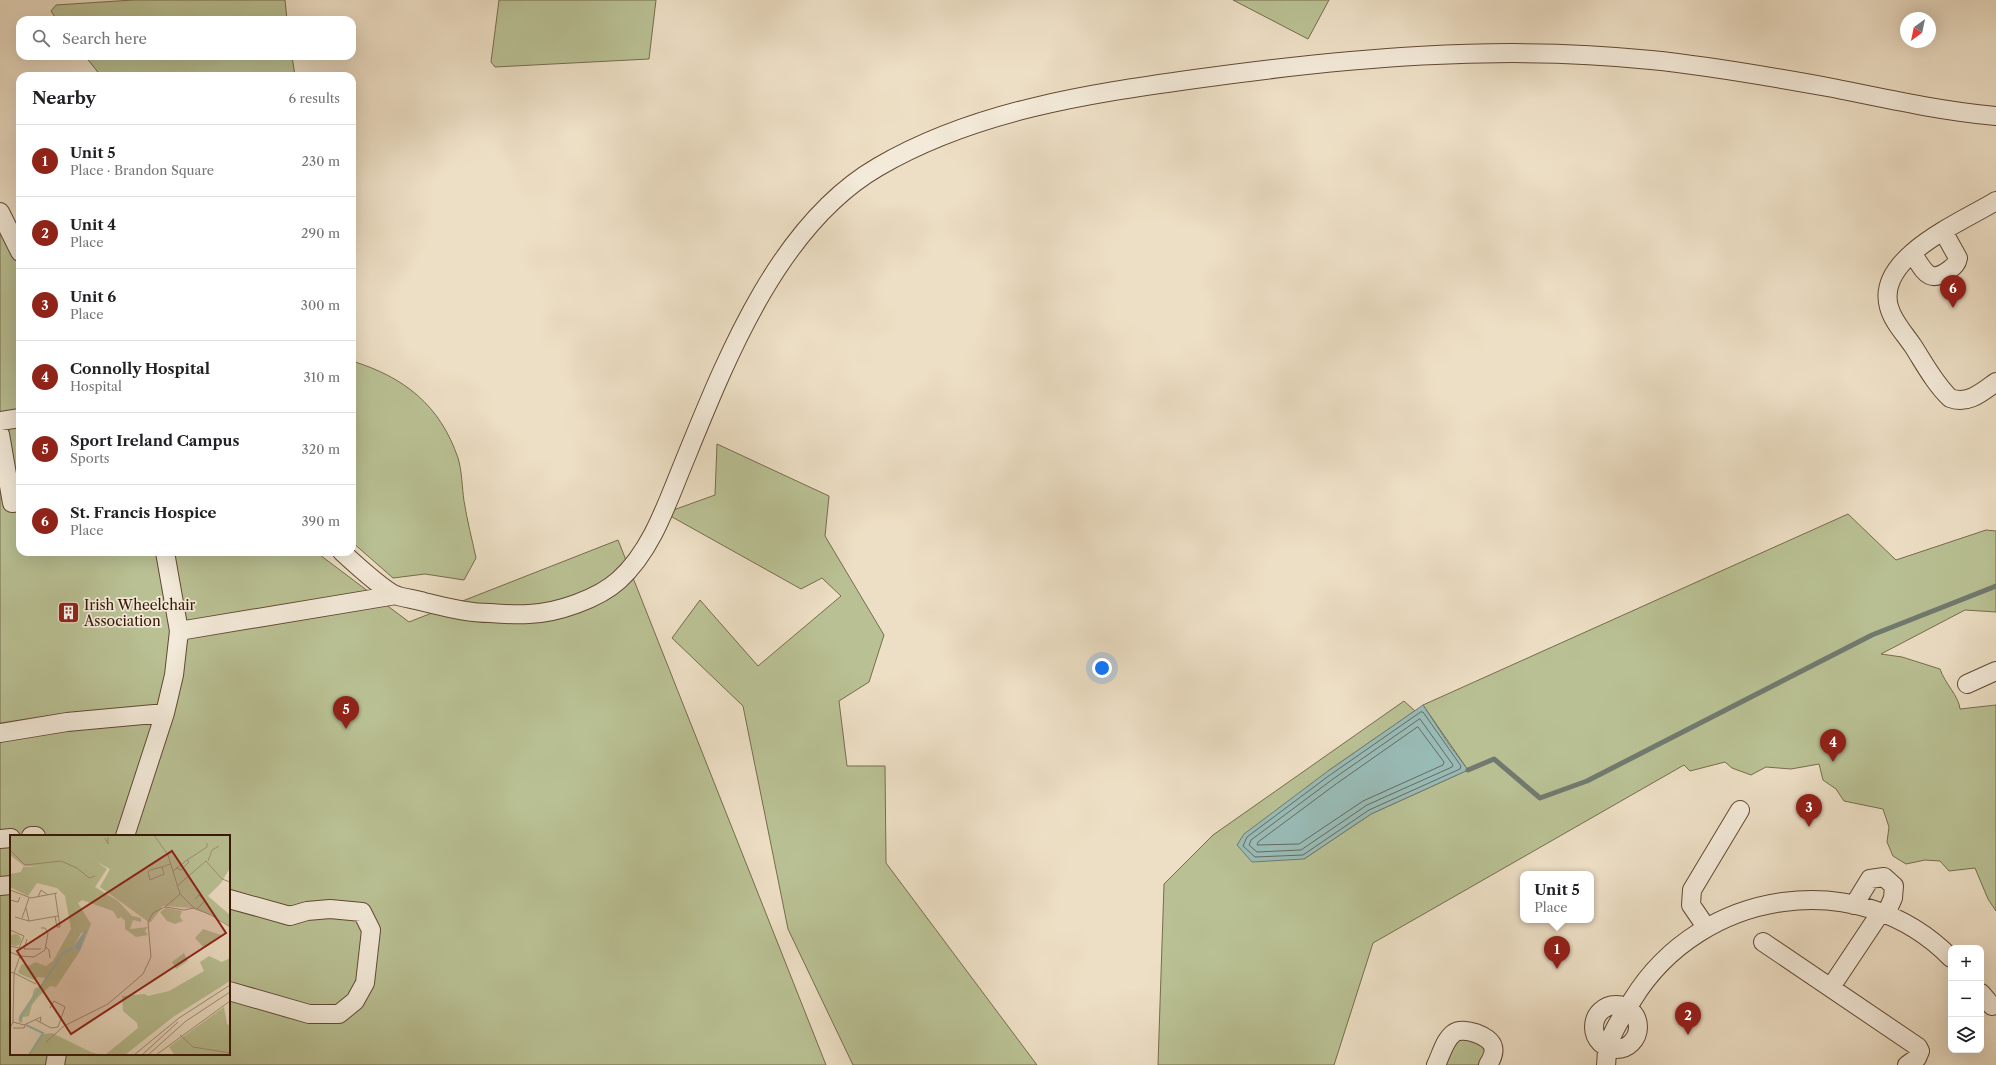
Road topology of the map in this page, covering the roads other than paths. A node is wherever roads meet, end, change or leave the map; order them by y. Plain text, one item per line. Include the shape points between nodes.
1 (1996, 116) edge
2 (1996, 201) edge
3 (0, 212) edge
4 (1943, 231) junction
5 (16, 244) edge
6 (1912, 253) junction
7 (1996, 382) edge
8 (16, 419) edge
9 (0, 421) edge
10 (0, 434) edge
11 (16, 502) edge
12 (166, 556) edge
13 (346, 556) edge
14 (396, 595) junction
15 (179, 631) junction
16 (1996, 671) edge
17 (1967, 684) dead end
18 (165, 713) junction
19 (0, 733) edge
20 (1740, 810) dead end
21 (125, 835) edge
22 (10, 885) edge
23 (0, 886) edge
24 (230, 900) edge
25 (1854, 905) junction
26 (1883, 913) junction
27 (1706, 927) junction
28 (1763, 942) dead end
29 (1948, 956) edge
30 (1831, 987) junction
31 (230, 992) edge
32 (57, 1055) edge
33 (1607, 1056) edge
34 (55, 1065) edge
35 (1436, 1065) edge
36 (1488, 1065) edge
37 (1907, 1065) edge

1 - 14 street via 1968,114 1828,87 1652,60 1486,52 1396,56 1275,68 1158,84 1062,101 992,118 922,144 875,169 844,192 807,228 773,273 734,347 661,516 638,558 615,584 577,604 532,614 472,613
2 - 4 street
3 - 5 street
4 - 6 street
4 - 6 street via 1958,258 1956,264 1940,276 1927,274
6 - 7 street via 1900,266 1889,285 1888,302 1897,323 1950,398 1967,400
8 - 9 street
10 - 11 street via 12,503
12 - 15 street
13 - 14 street
14 - 15 street
15 - 18 street via 174,675
16 - 17 street
18 - 19 street via 67,722
18 - 21 street
20 - 27 street via 1692,890 1691,905
22 - 23 street
24 - 31 street via 290,916 330,909 362,912 371,930 365,983 355,1001 339,1014 310,1014
25 - 26 street
25 - 26 street via 1870,879 1884,877 1894,886 1893,898
25 - 27 street via 1810,901 1786,902 1736,913
26 - 29 street via 1923,935
26 - 30 street
27 - 33 street via 1677,947 1642,983 1618,1023
28 - 30 street
30 - 37 street via 1918,1047 1920,1051 1917,1058
32 - 34 street
35 - 36 street via 1447,1040 1459,1030 1465,1030 1491,1042 1493,1054

